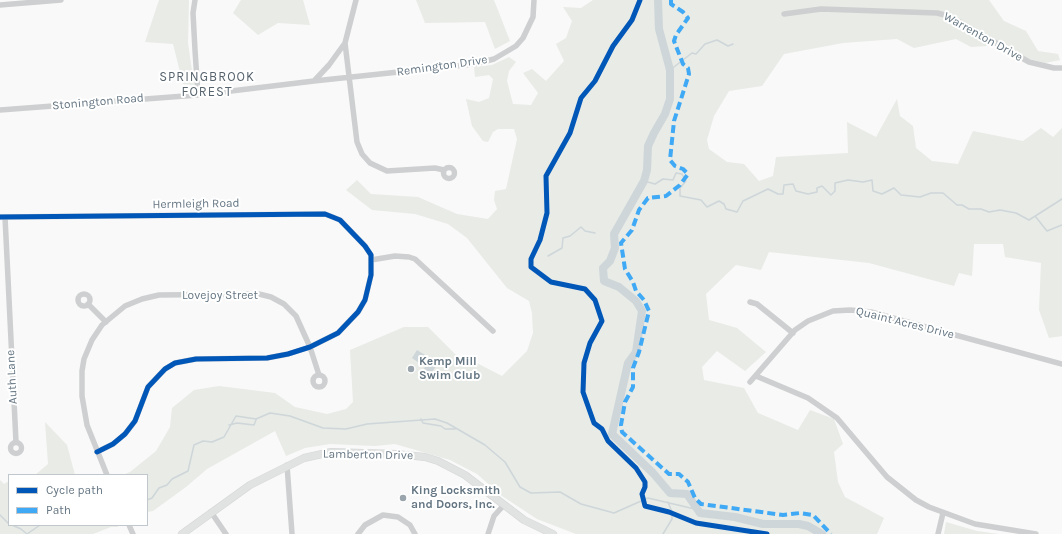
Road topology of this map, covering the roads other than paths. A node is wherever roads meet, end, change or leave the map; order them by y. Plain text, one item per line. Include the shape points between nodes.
1 (61, 0) edge
2 (195, 0) edge
3 (356, 0) edge
4 (534, 0) edge
5 (0, 5) edge
6 (784, 14) dead end
7 (345, 43) junction
8 (1062, 68) edge
9 (348, 78) junction
10 (314, 82) junction
11 (198, 94) junction
12 (0, 110) edge
13 (444, 170) dead end
14 (2, 217) edge
15 (371, 260) junction
16 (750, 302) dead end
17 (88, 304) dead end
18 (106, 322) junction
19 (493, 331) dead end
20 (792, 333) junction
21 (310, 347) junction
22 (1062, 364) edge
23 (319, 375) dead end
24 (756, 376) junction
25 (750, 382) dead end
26 (16, 442) dead end
27 (97, 452) junction
28 (287, 465) junction
29 (107, 474) edge
30 (503, 506) junction
31 (211, 512) junction
32 (943, 513) junction
33 (1019, 533) edge
34 (182, 534) edge
35 (226, 534) edge
36 (292, 534) edge
37 (358, 534) edge
38 (416, 534) edge
39 (488, 534) edge
40 (553, 534) edge
41 (938, 534) edge
42 (1036, 534) edge

1 - 5 street
2 - 11 street via 194,35
3 - 7 street
4 - 9 street, Remington Drive via 533,17 523,38 516,46 494,59 474,64
6 - 8 street, Warrenton Drive via 821,9 937,13 950,16 1029,62
7 - 9 street
7 - 10 street
9 - 10 street, Remington Drive
9 - 13 street via 357,142 362,154 370,163 387,171 435,168
10 - 11 street, Stonington Road
11 - 12 street, Stonington Road
14 - 15 street, Hermleigh Road via 325,214 344,224 365,246
14 - 26 street, Auth Lane
15 - 19 street via 395,256 415,259
15 - 21 street via 369,288 358,312 338,333
16 - 20 street via 757,304
17 - 18 street
18 - 21 street, Lovejoy Street via 125,306 159,295 259,294 284,304 292,311
18 - 27 street, Lovejoy Street via 92,340 84,358 81,383 87,425
20 - 22 street, Quaint Acres Drive via 808,321 833,311 870,312
20 - 24 street, Quaint Acres Drive
21 - 23 street, Lovejoy Street
21 - 27 street via 267,358 196,359 175,363 165,369 148,387 135,421 125,434
24 - 25 street, Quaint Acres Drive
24 - 32 street via 820,405 848,429 887,477 916,500
27 - 29 street, Lovejoy Street
28 - 30 street, Lamberton Drive via 331,452 425,457 465,475
28 - 31 street, Lamberton Drive via 250,485
28 - 36 street
30 - 39 street via 494,516
30 - 40 street, Lamberton Drive
31 - 34 street, Lamberton Drive
31 - 35 street
32 - 33 street via 975,524
32 - 41 street
33 - 42 street
37 - 38 street via 365,525 383,515 398,517 410,525

